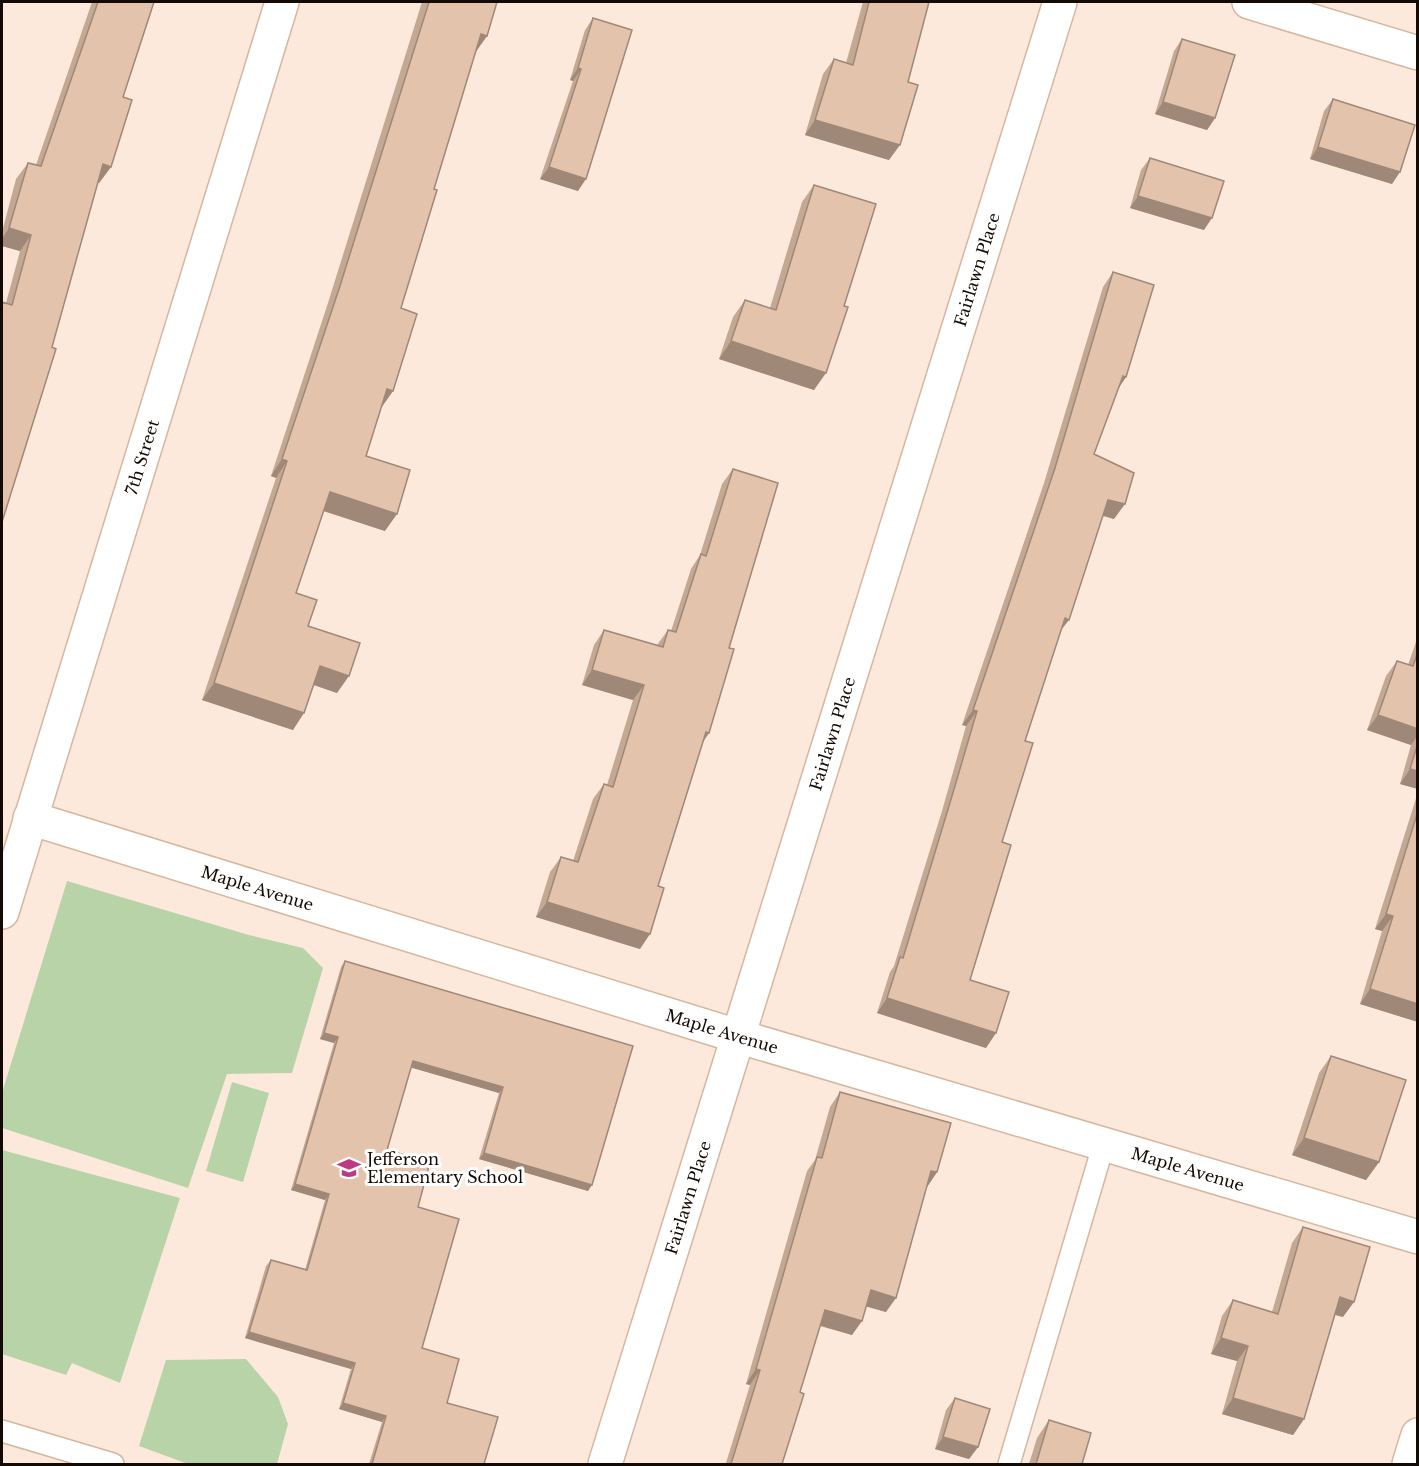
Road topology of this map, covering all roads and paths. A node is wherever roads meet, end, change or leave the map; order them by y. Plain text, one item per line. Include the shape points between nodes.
1 (282, 2) edge
2 (1060, 2) edge
3 (1250, 2) edge
4 (1418, 53) edge
5 (30, 818) junction
6 (2, 912) edge
7 (737, 1036) junction
8 (1104, 1143) junction
9 (1418, 1237) edge
10 (2, 1431) edge
11 (1418, 1435) edge
12 (113, 1464) edge
13 (605, 1464) edge
14 (1010, 1464) edge
15 (1409, 1464) edge

1 - 5 street, 7th Street
2 - 7 street, Fairlawn Place
3 - 4 street
5 - 6 street, 7th Street
5 - 7 street, Maple Avenue
7 - 8 street, Maple Avenue
7 - 13 street, Fairlawn Place
8 - 9 street, Maple Avenue
8 - 14 lane
10 - 12 lane
11 - 15 street

